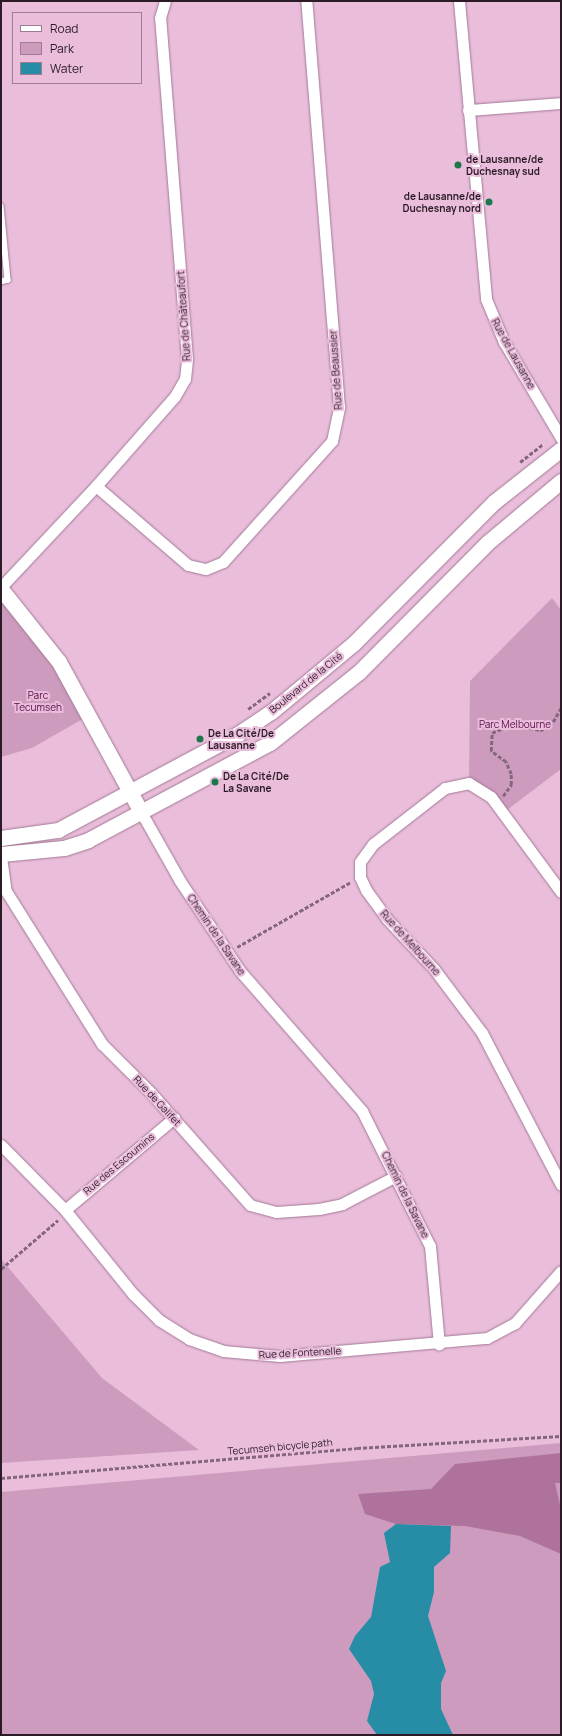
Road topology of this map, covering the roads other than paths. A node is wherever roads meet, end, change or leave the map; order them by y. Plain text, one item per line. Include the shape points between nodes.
1 (165, 1) edge
2 (306, 1) edge
3 (459, 1) edge
4 (561, 103) edge
5 (468, 110) junction
6 (1, 206) edge
7 (1, 282) edge
8 (561, 438) edge
9 (561, 449) edge
10 (561, 481) edge
11 (96, 486) junction
12 (1, 588) edge
13 (130, 791) junction
14 (141, 812) junction
15 (1, 838) edge
16 (1, 856) edge
17 (561, 892) edge
18 (174, 1118) junction
19 (1, 1145) edge
20 (396, 1176) junction
21 (561, 1185) edge
22 (65, 1210) junction
23 (561, 1271) edge
24 (439, 1344) junction

1 - 11 street, Rue de Châteaufort via 160,18 187,369 175,396
2 - 11 street, Rue de Beaussier via 339,407 332,441 223,562 206,569 188,565
3 - 5 street, Rue de Lausanne
4 - 5 street
5 - 8 street, Rue de Lausanne via 486,299 504,342
6 - 7 lane via 8,280
9 - 13 street, Boulevard de la Cité via 494,502 354,643 271,712
10 - 14 street via 487,543 359,672 284,734
11 - 12 street, Rue de Châteaufort
12 - 13 street, Chemin de la Savane via 59,662
13 - 14 street, Chemin de la Savane
13 - 15 street, Boulevard de la Cité via 58,830
14 - 16 street via 77,844
14 - 20 street, Chemin de la Savane via 227,953 350,1094
16 - 18 street, Rue de Galifet via 6,891 102,1044
17 - 21 street, Rue de Melbourne via 496,803 469,782 450,785 367,850 360,862 360,877 387,919 434,969 482,1033
18 - 20 street, Rue de Galifet via 242,1198 258,1209 319,1209 342,1204
18 - 22 street, Rue des Escoumins
19 - 22 street, Rue de Fontenelle
20 - 24 street, Chemin de la Savane via 430,1246
22 - 24 street, Rue de Fontenelle via 133,1294 159,1320 203,1345 241,1354 273,1356
23 - 24 street, Rue de Fontenelle via 507,1330 487,1338

